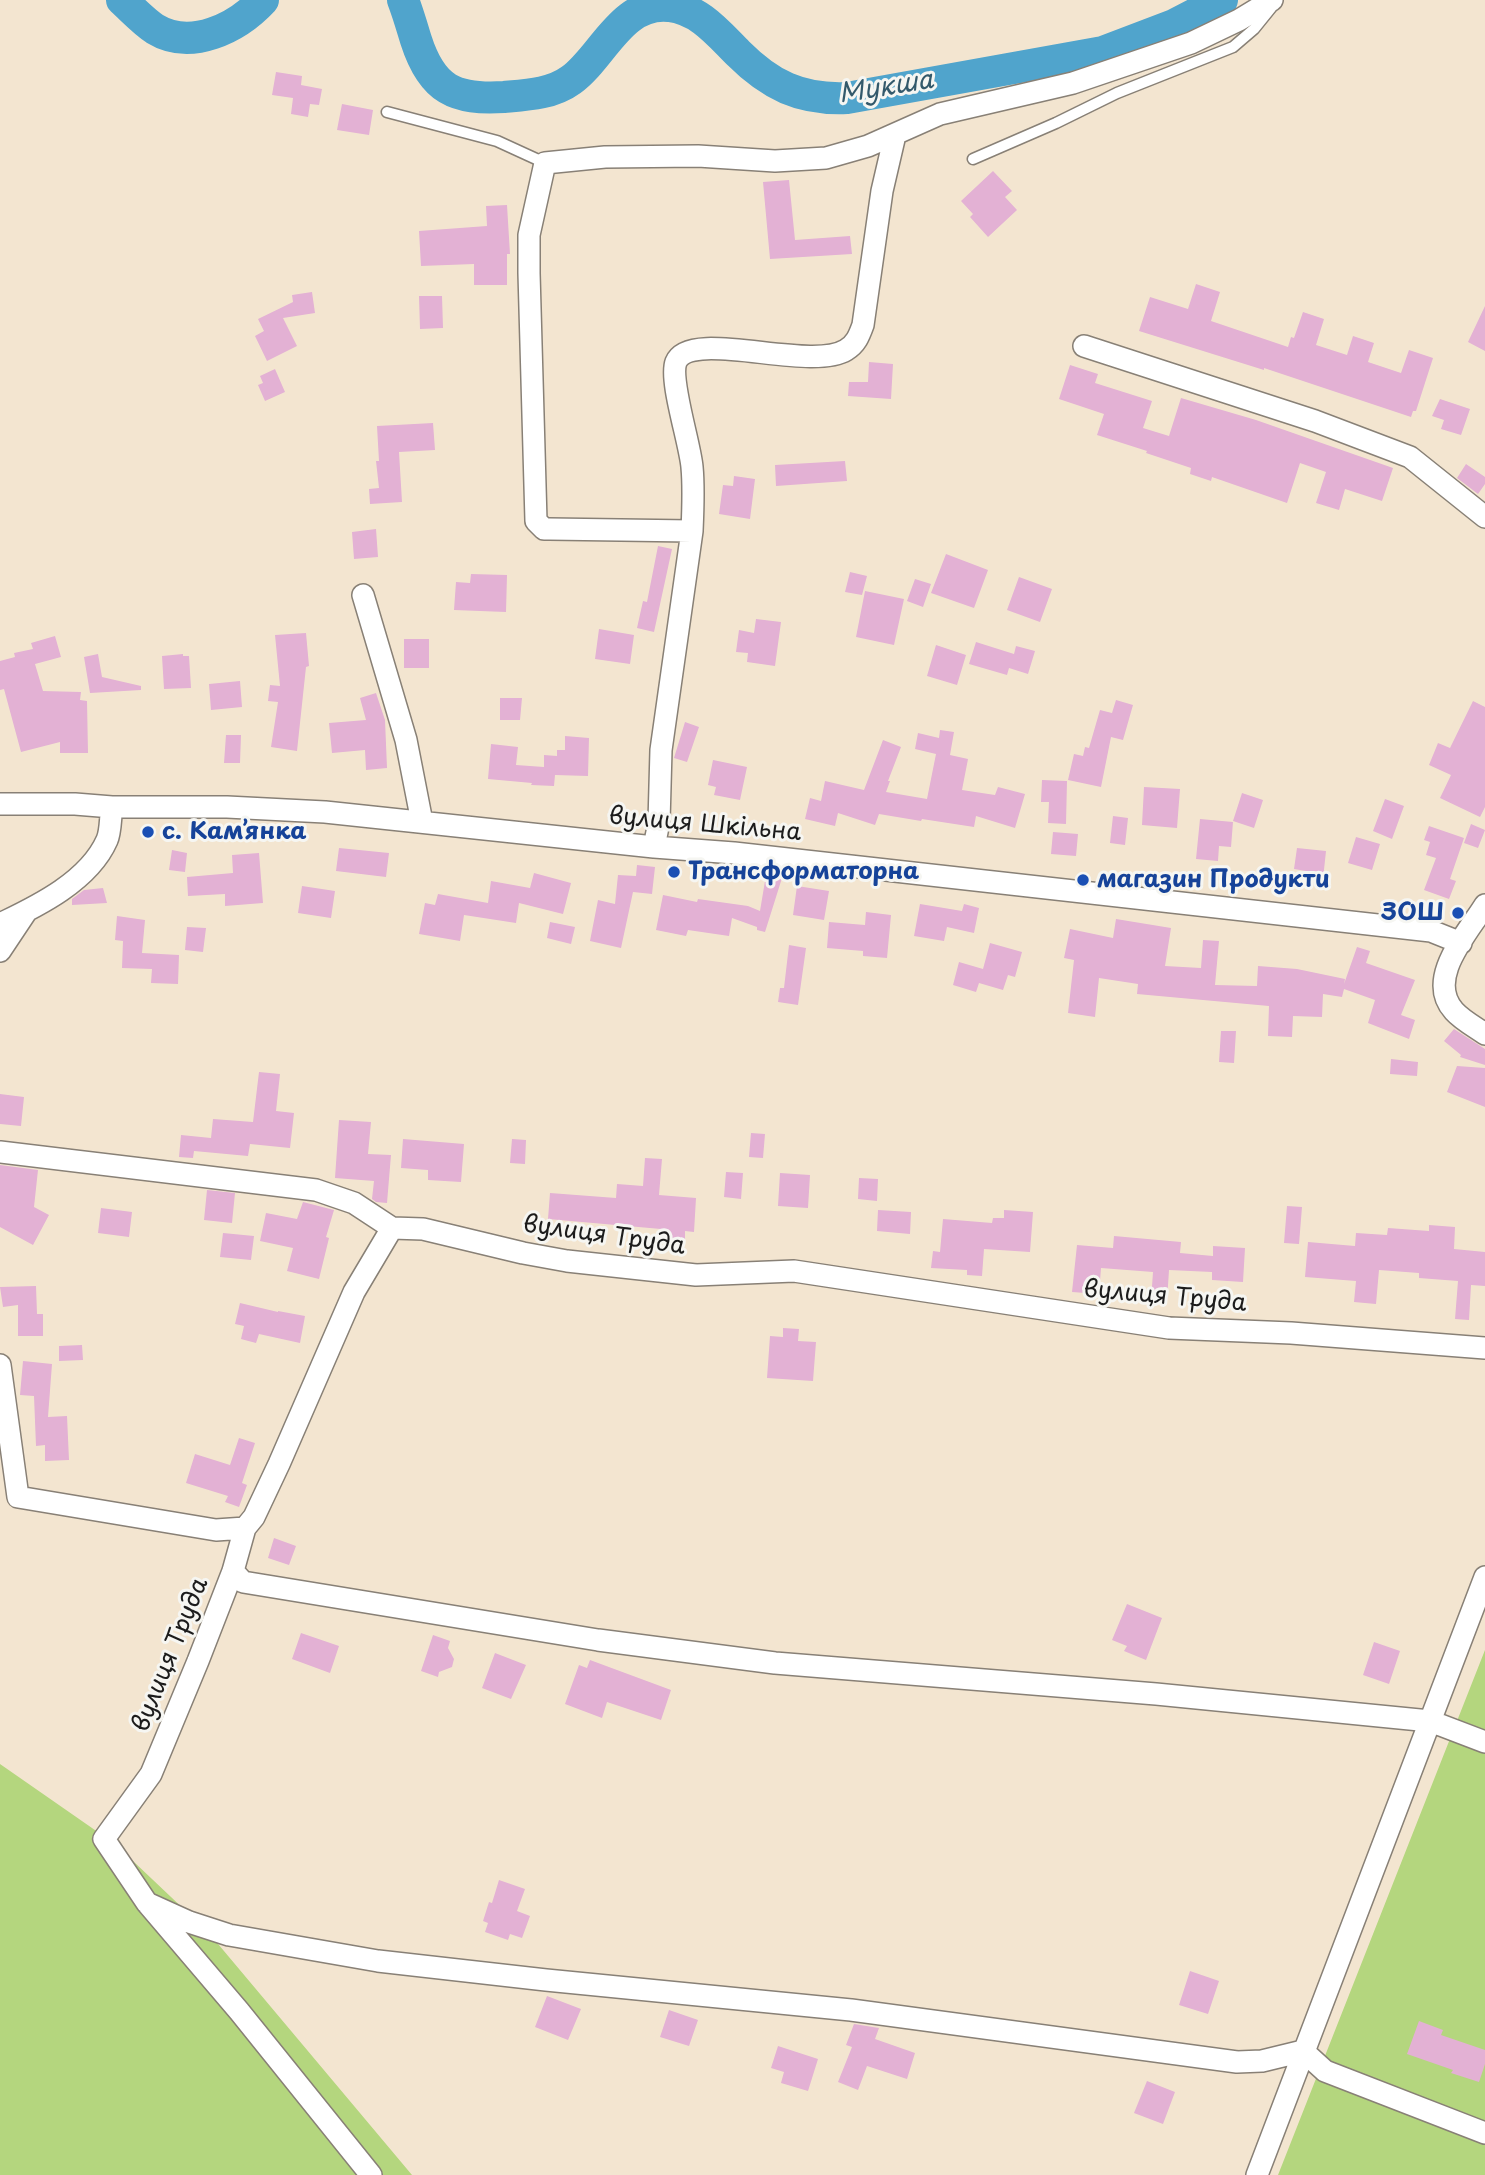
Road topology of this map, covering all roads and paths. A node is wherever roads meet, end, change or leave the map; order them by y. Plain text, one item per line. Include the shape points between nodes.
1 (1275, 0) edge
2 (387, 112) dead end
3 (895, 135) junction
4 (973, 159) dead end
5 (545, 163) junction
6 (1084, 346) dead end
7 (1485, 517) edge
8 (692, 531) junction
9 (363, 595) dead end
10 (0, 804) edge
11 (112, 807) junction
12 (422, 822) junction
13 (654, 847) junction
14 (1485, 905) edge
15 (26, 912) junction
16 (0, 924) edge
17 (1461, 943) junction
18 (0, 951) edge
19 (1485, 1034) edge
20 (0, 1152) edge
21 (392, 1228) junction
22 (1485, 1348) edge
23 (0, 1365) edge
24 (245, 1528) junction
25 (233, 1571) junction
26 (1485, 1577) edge
27 (1430, 1721) junction
28 (1485, 1742) edge
29 (147, 1903) junction
30 (1303, 2051) junction
31 (1485, 2133) edge
32 (371, 2175) edge
33 (1257, 2175) edge

1 - 3 street via 1191,43 1073,83 940,114
1 - 4 lane via 1254,29 1233,47 1117,93
2 - 5 lane via 497,141
3 - 5 street via 826,158 606,157
3 - 8 street via 857,342 827,357 715,348 695,349 676,362 677,392 692,465
5 - 8 street via 529,235 528,273 537,521 549,529
6 - 7 street via 1410,457
8 - 13 street via 661,750
9 - 12 street via 406,740
10 - 11 street, вулиця Шкільна
11 - 12 street, вулиця Шкільна via 228,807
11 - 15 street via 107,838 91,867
12 - 13 street, вулиця Шкільна
13 - 17 street, вулиця Шкільна via 1431,930
14 - 17 street
15 - 16 street
15 - 18 street
17 - 19 street via 1445,968 1443,988 1453,1011
20 - 21 street via 316,1190 354,1203
21 - 22 street, вулиця Труда via 423,1229 567,1261 696,1275 806,1273 1168,1328
21 - 24 street, вулиця Труда via 354,1292 279,1464
23 - 24 street via 18,1497 216,1530
24 - 25 street, вулиця Труда
25 - 27 street via 243,1582 710,1655
25 - 29 street, вулиця Труда via 150,1774 104,1839
26 - 27 street
27 - 28 street
27 - 30 street
29 - 30 street via 229,1935 378,1961 851,2010 1237,2062
29 - 32 street
30 - 31 street via 1325,2071
30 - 33 street

